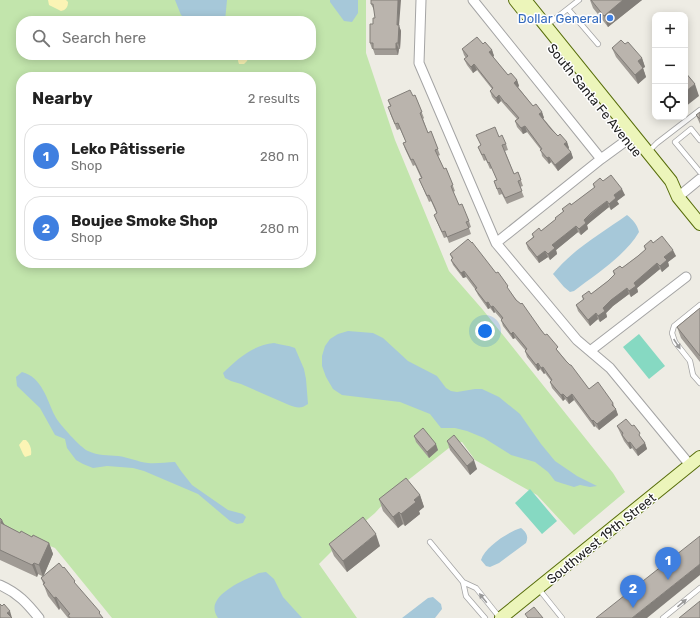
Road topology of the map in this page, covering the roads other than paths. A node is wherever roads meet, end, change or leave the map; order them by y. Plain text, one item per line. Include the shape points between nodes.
1 (421, 0) edge
2 (473, 0) edge
3 (515, 0) edge
4 (525, 0) edge
5 (579, 0) edge
6 (568, 9) junction
7 (546, 26) junction
8 (598, 44) dead end
9 (700, 110) edge
10 (627, 140) junction
11 (700, 140) edge
12 (648, 153) junction
13 (601, 159) junction
14 (699, 169) edge
15 (700, 179) edge
16 (678, 197) junction
17 (700, 224) edge
18 (496, 243) junction
19 (686, 277) dead end
20 (700, 305) edge
21 (590, 351) junction
22 (700, 384) edge
23 (700, 457) edge
24 (690, 465) junction
25 (430, 542) dead end
26 (463, 582) junction
27 (0, 586) edge
28 (538, 588) junction
29 (700, 588) edge
30 (39, 618) edge
31 (485, 618) edge
32 (501, 618) edge
33 (562, 618) edge
34 (663, 618) edge

1 - 18 street via 419,63
2 - 13 street
3 - 10 main road, South Santa Fe Avenue
4 - 7 main road, South Santa Fe Avenue
5 - 6 lane
6 - 7 lane
6 - 8 lane
7 - 12 main road, South Santa Fe Avenue
9 - 12 lane
10 - 13 street
10 - 16 main road, South Santa Fe Avenue via 670,192
11 - 14 lane via 691,129 675,142
12 - 16 main road, South Santa Fe Avenue via 671,181
13 - 18 street
15 - 16 street
16 - 17 main road, South Santa Fe Avenue
18 - 21 street via 577,340
19 - 21 street
20 -> 22 lane via 674,326 672,333 675,342 690,361 693,375
21 - 24 street via 610,368
23 - 24 main road, Southwest 19th Street
24 - 28 main road, Southwest 19th Street
25 - 26 lane
26 - 31 lane via 466,596
32 -> 26 lane via 476,588
27 - 30 street via 12,590 26,601
28 - 32 main road, Southwest 19th Street
28 - 33 lane
34 -> 29 lane

